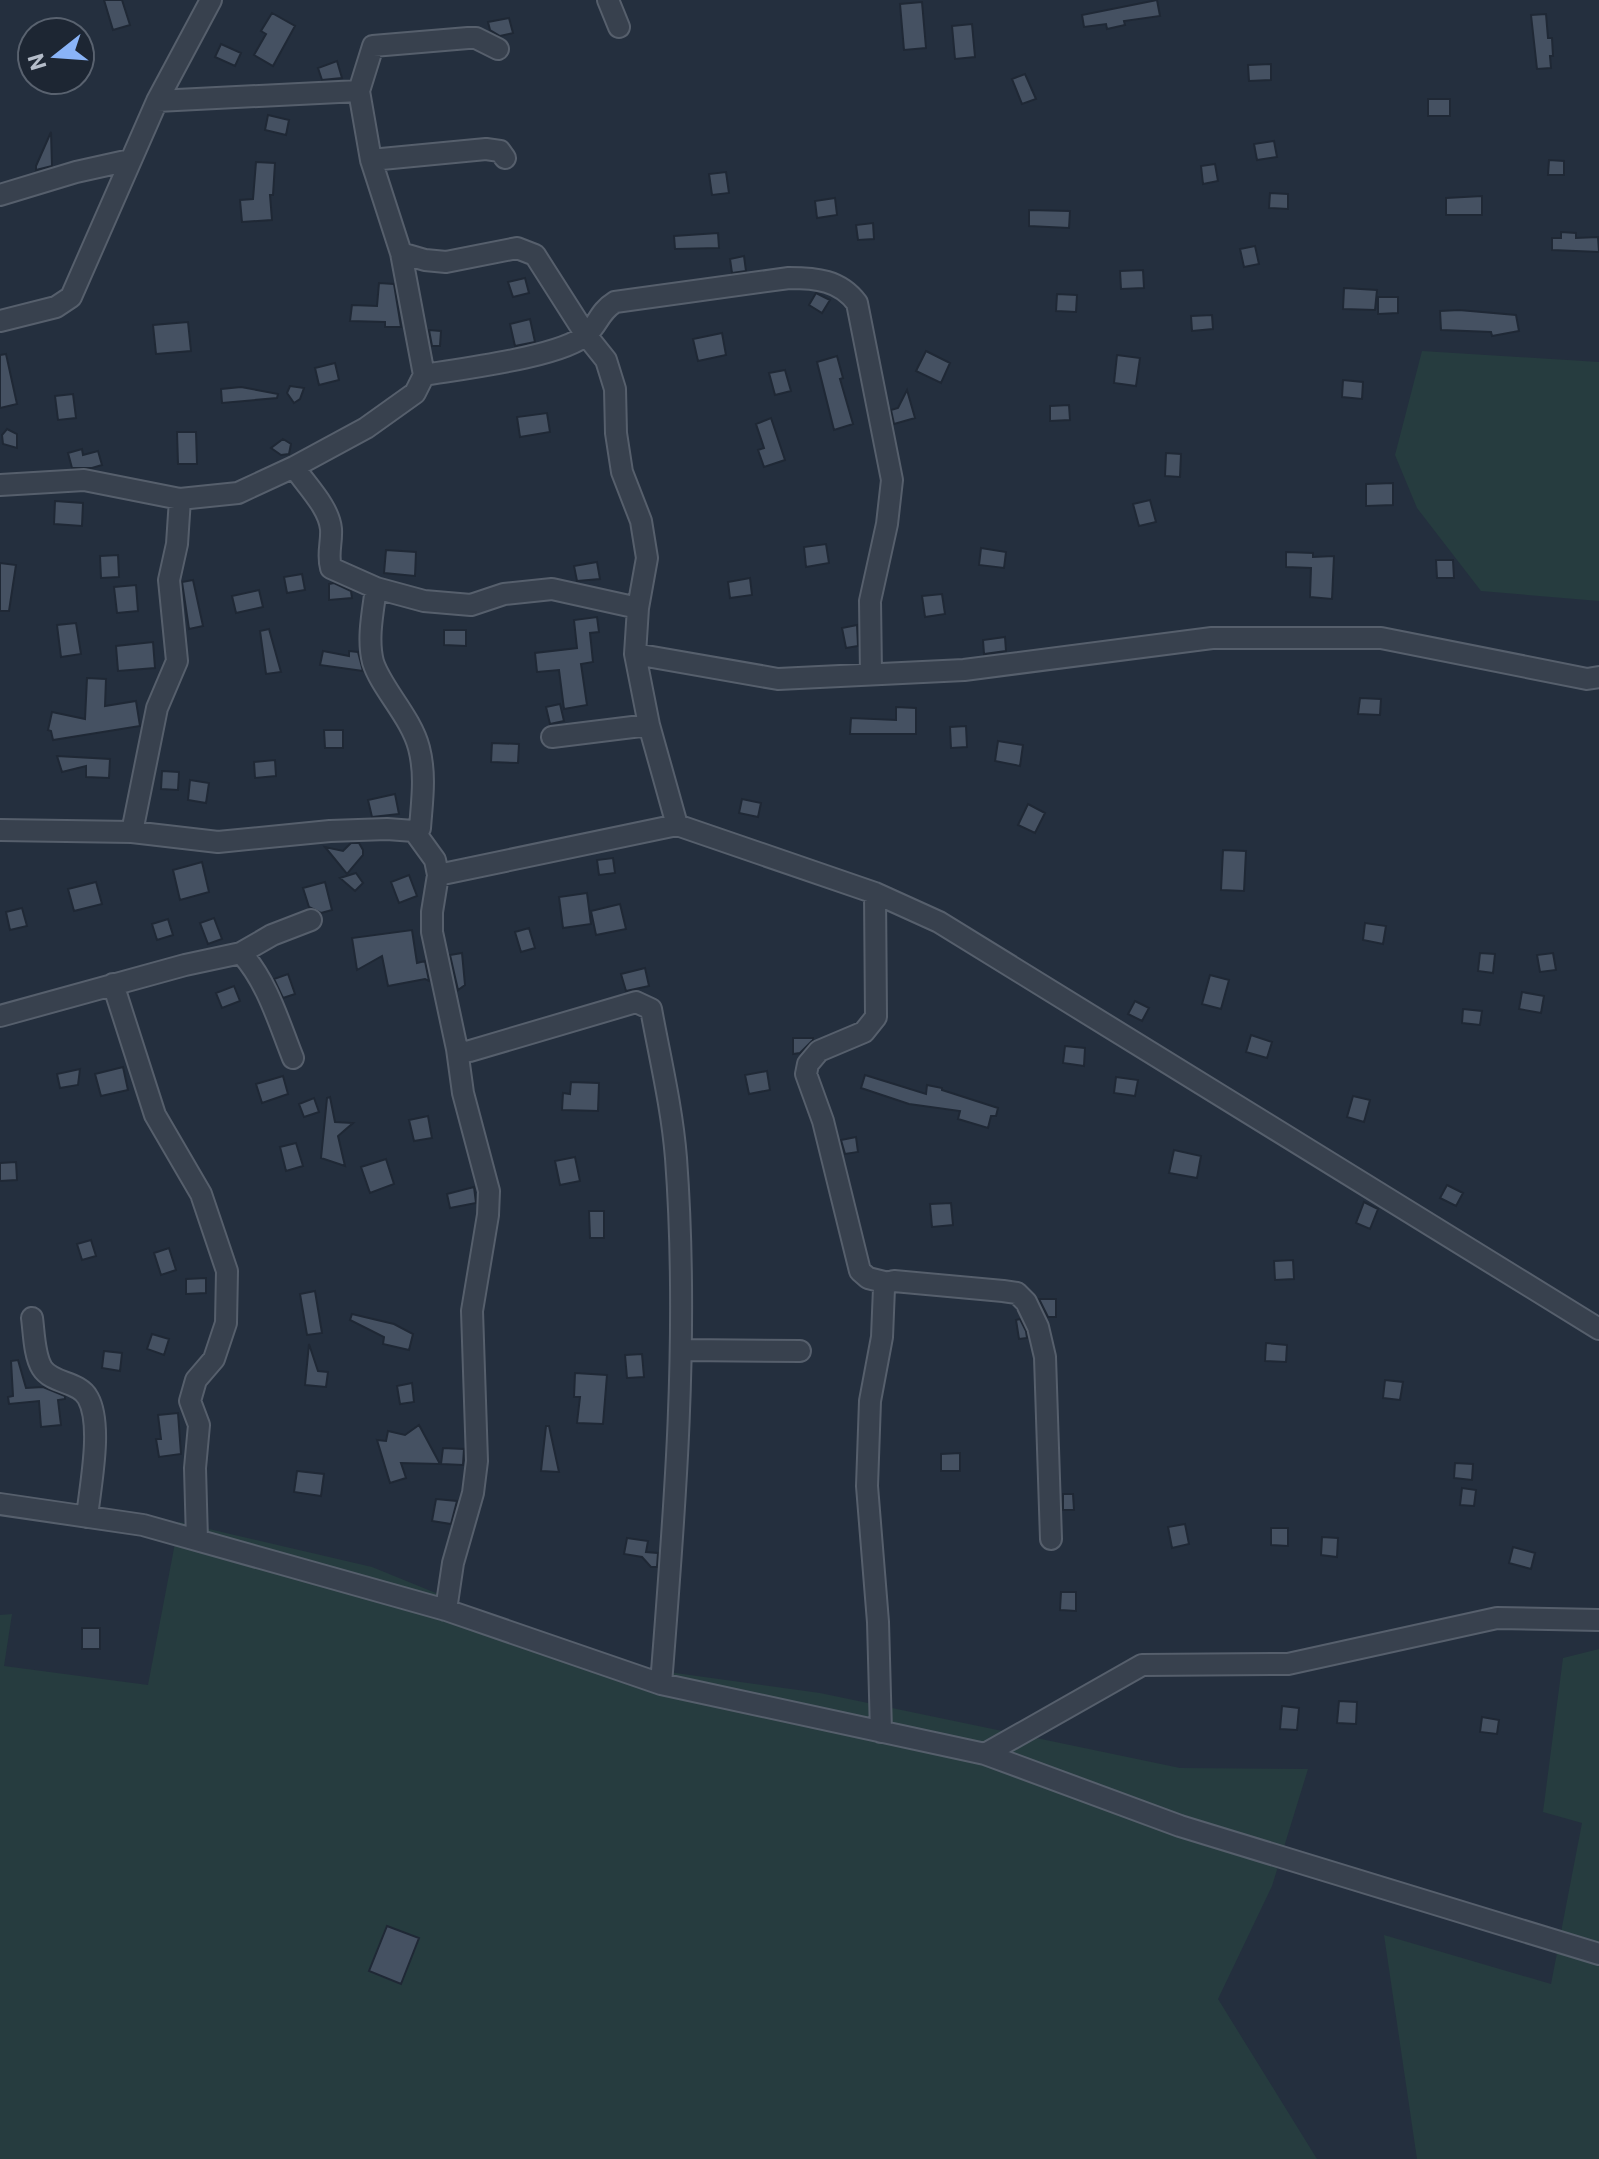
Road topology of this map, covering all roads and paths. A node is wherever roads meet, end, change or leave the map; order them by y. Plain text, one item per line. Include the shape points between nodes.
1 (211, 0) edge
2 (608, 0) edge
3 (619, 27) dead end
4 (498, 49) dead end
5 (359, 91) junction
6 (157, 101) junction
7 (505, 158) dead end
8 (130, 160) junction
9 (371, 160) junction
10 (0, 195) edge
11 (401, 253) junction
12 (0, 321) edge
13 (586, 335) junction
14 (424, 375) junction
15 (294, 467) junction
16 (0, 485) edge
17 (180, 499) junction
18 (376, 588) junction
19 (638, 608) junction
20 (635, 654) junction
21 (871, 674) junction
22 (1599, 677) edge
23 (649, 725) junction
24 (552, 737) dead end
25 (677, 825) junction
26 (0, 830) edge
27 (414, 831) junction
28 (132, 832) junction
29 (438, 875) junction
30 (875, 893) junction
31 (311, 920) dead end
32 (241, 953) junction
33 (113, 984) junction
34 (0, 1016) edge
35 (457, 1049) junction
36 (293, 1058) dead end
37 (888, 1283) junction
38 (32, 1318) dead end
39 (1599, 1329) edge
40 (683, 1350) junction
41 (800, 1351) dead end
42 (0, 1504) edge
43 (87, 1517) junction
44 (1051, 1539) dead end
45 (197, 1540) junction
46 (446, 1610) junction
47 (1599, 1620) edge
48 (661, 1684) junction
49 (881, 1732) junction
50 (985, 1754) junction
51 (1599, 1954) edge

1 - 6 street
2 - 3 street
4 - 5 street via 476,38 373,46
5 - 6 street
5 - 9 street
6 - 8 street
7 - 9 street via 500,151 486,149
8 - 10 street
8 - 12 street via 71,297 56,307
9 - 11 street
11 - 13 street via 446,262 517,248 535,255
11 - 14 street
13 - 14 street via 515,359
13 - 19 street via 606,360 615,389 622,472 641,521 647,558
13 - 21 street via 604,309 625,301 789,278 818,278 848,290 857,303 892,480 870,601
14 - 15 street via 415,393 366,428
15 - 17 street via 238,493
15 - 18 street via 329,520 331,568
16 - 17 street via 84,480
17 - 28 street via 169,580 177,661 157,708
18 - 19 street via 424,601 471,605 504,594 552,589
18 - 27 street via 374,665 419,745 424,774 420,828
19 - 20 street
20 - 21 street via 778,679
20 - 23 street
21 - 22 street via 964,670 1212,638 1381,638 1587,679
23 - 24 street
23 - 25 street
25 - 29 street
25 - 30 street
26 - 28 street
27 - 28 street via 330,831 218,842
27 - 29 street via 430,850
29 - 35 street via 432,932
30 - 37 street via 876,1017 864,1032 819,1051 806,1074 860,1271
30 - 39 street via 939,922
31 - 32 street
32 - 33 street
32 - 36 street via 263,987
33 - 34 street
33 - 45 street via 155,1115 201,1194 227,1271 226,1323 214,1359 196,1380 190,1401 199,1425
35 - 40 street via 464,1052 636,1002 651,1009 676,1157
35 - 46 street via 489,1191 472,1311 477,1461
37 - 44 street via 1003,1291 1017,1293 1026,1302 1045,1357
37 - 49 street via 870,1401 867,1486
38 - 43 street via 42,1367 79,1388 93,1409
40 - 41 street
40 - 48 street
42 - 43 street
43 - 45 street
45 - 46 street
46 - 48 street
47 - 50 street via 1497,1618 1288,1664 1142,1665
48 - 49 street
49 - 50 street
50 - 51 street via 1180,1826

